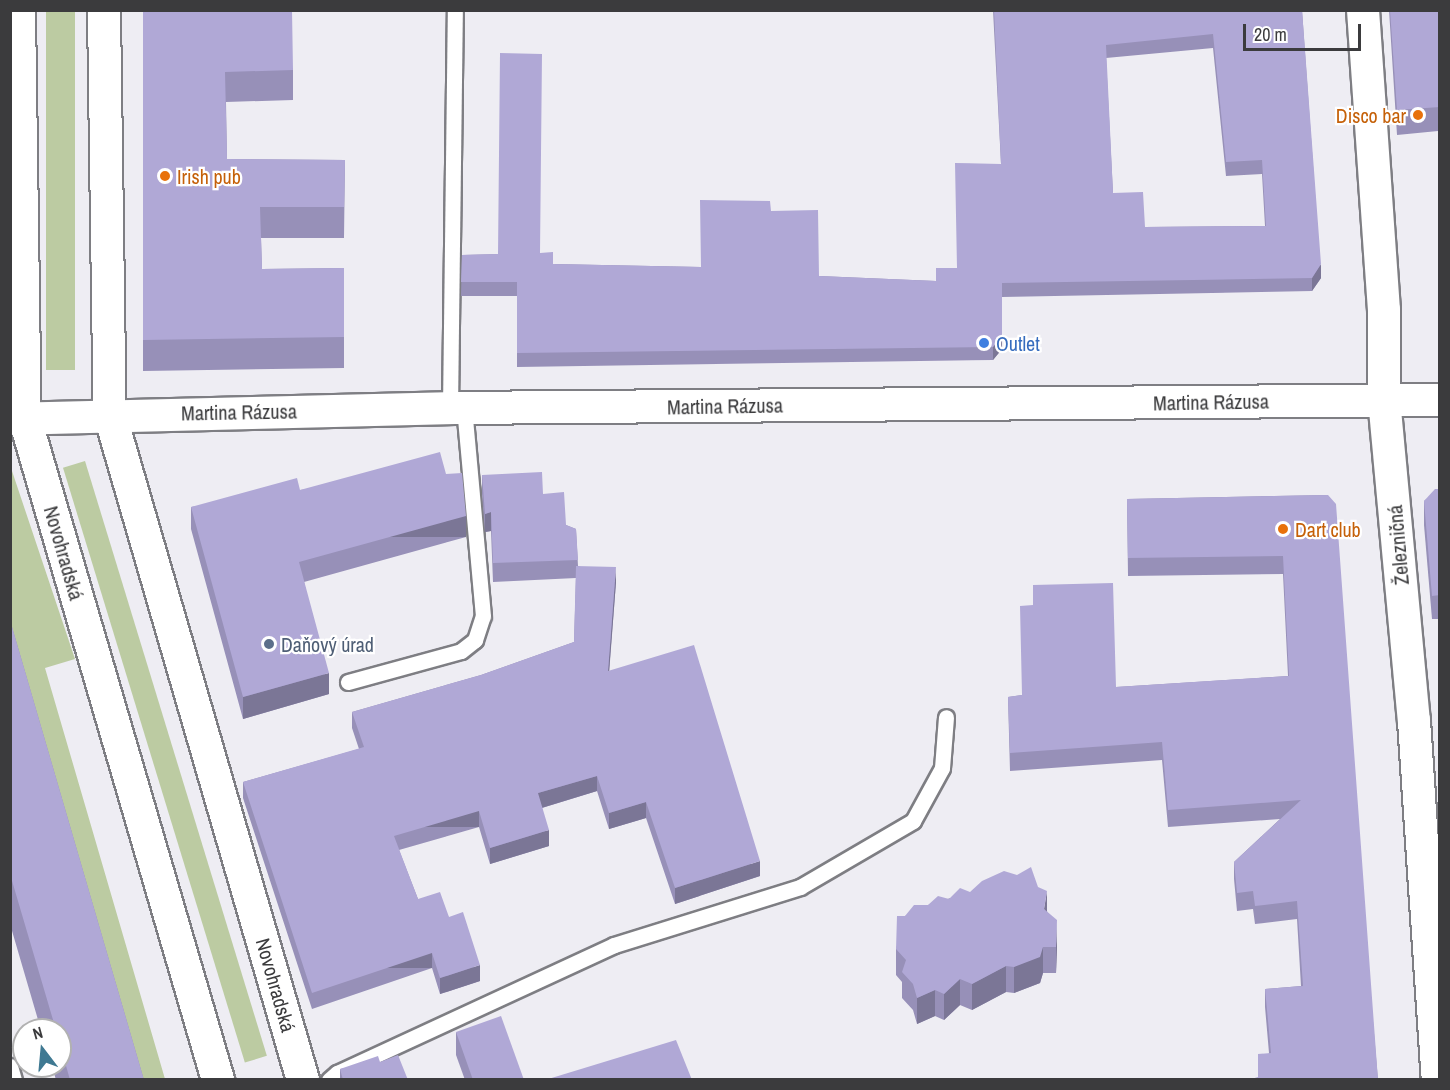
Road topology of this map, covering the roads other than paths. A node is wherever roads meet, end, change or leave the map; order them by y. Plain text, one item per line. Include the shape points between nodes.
1 (19, 10) edge
2 (104, 10) edge
3 (455, 10) edge
4 (1363, 10) edge
5 (15, 100) edge
6 (1384, 399) junction
7 (1440, 400) edge
8 (457, 408) junction
9 (110, 414) junction
10 (18, 419) edge
11 (348, 682) dead end
12 (946, 717) dead end
13 (10, 1066) edge
14 (15, 1080) edge
15 (218, 1080) edge
16 (303, 1080) edge
17 (329, 1080) edge
18 (1438, 1080) edge

1 - 5 street, Novohradská
2 - 9 street, Novohradská
3 - 8 lane
4 - 6 street, Železničná via 1384,310
5 - 10 street, Novohradská
6 - 7 street, Martina Rázusa
6 - 8 street, Martina Rázusa
6 - 18 street, Železničná via 1414,721
8 - 9 street, Martina Rázusa
8 - 11 lane via 483,616 475,640 461,651
9 - 10 street, Martina Rázusa
9 - 16 street, Novohradská
10 - 15 street, Novohradská
12 - 17 lane via 942,768 914,821 800,887 614,945 337,1072
13 - 14 lane

